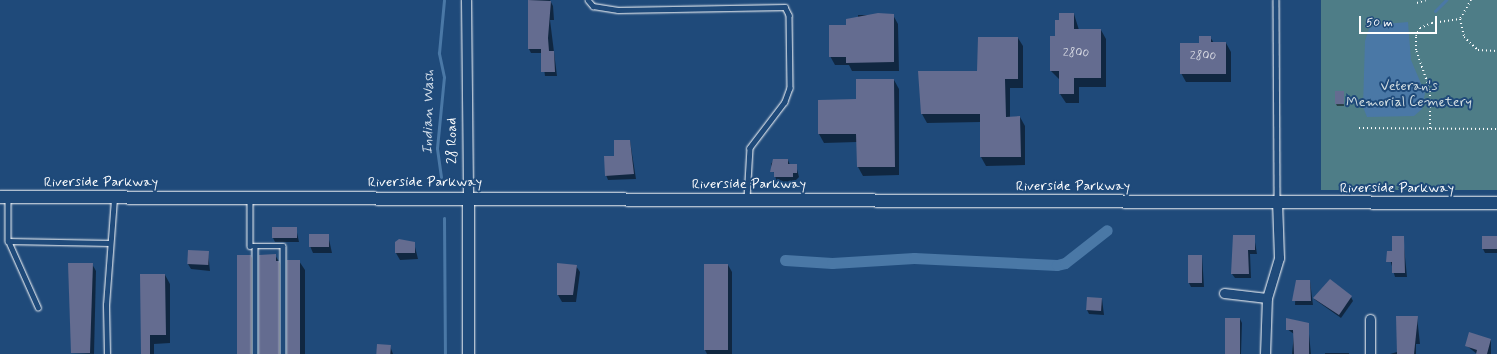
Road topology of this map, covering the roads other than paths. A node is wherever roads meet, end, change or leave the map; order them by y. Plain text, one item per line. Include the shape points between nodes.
1 (466, 0) edge
2 (588, 0) edge
3 (1276, 0) edge
4 (4, 197) edge
5 (114, 197) junction
6 (250, 197) junction
7 (468, 197) junction
8 (747, 199) junction
9 (1277, 202) junction
10 (1497, 203) edge
11 (8, 241) junction
12 (110, 243) junction
13 (255, 246) junction
14 (1224, 293) dead end
15 (1267, 298) junction
16 (38, 308) dead end
17 (1370, 319) dead end
18 (107, 354) edge
19 (255, 354) edge
20 (283, 354) edge
21 (468, 354) edge
22 (1265, 354) edge
23 (1370, 354) edge

1 - 7 street, 28 Road
2 - 8 lane via 593,6 618,10 785,7 790,15 790,88 785,102 750,148
3 - 9 lane
4 - 5 main road, Riverside Parkway
4 - 11 lane
5 - 6 main road, Riverside Parkway
5 - 12 lane
6 - 7 main road, Riverside Parkway
6 - 13 lane via 250,246
7 - 8 main road, Riverside Parkway
7 - 21 street, 28 Road
8 - 9 main road, Riverside Parkway
9 - 10 main road, Riverside Parkway
9 - 15 street via 1279,258
11 - 12 lane
11 - 16 lane
12 - 18 lane
13 - 19 lane
13 - 20 lane via 283,246
14 - 15 street
15 - 22 street
17 - 23 street

